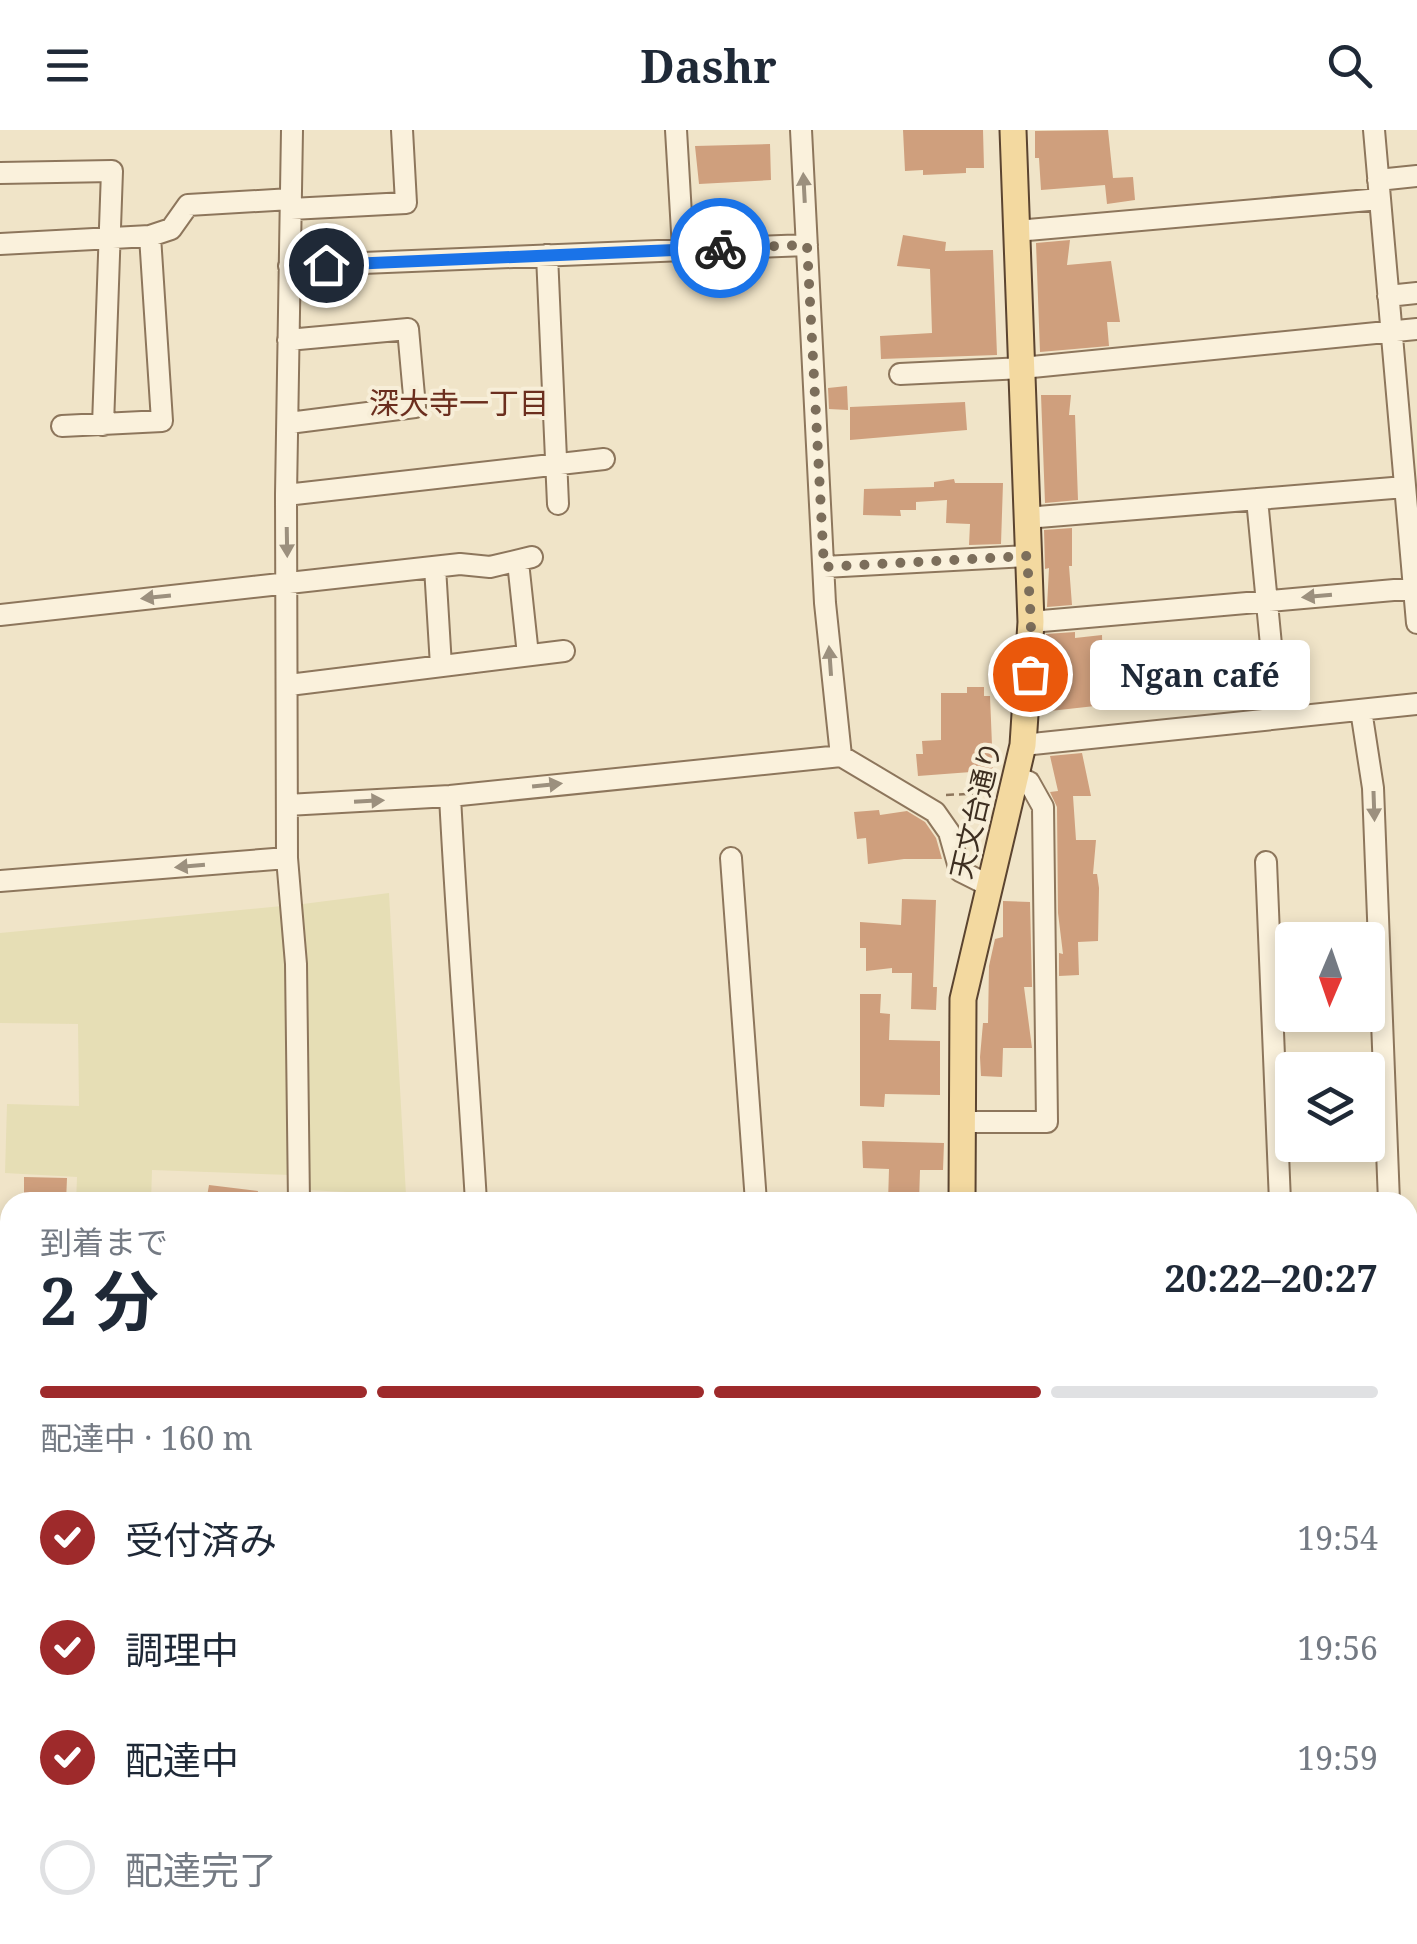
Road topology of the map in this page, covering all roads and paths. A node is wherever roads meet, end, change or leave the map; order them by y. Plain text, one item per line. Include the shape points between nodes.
1 (292, 130) edge
2 (402, 130) edge
3 (676, 130) edge
4 (802, 130) edge
5 (1374, 130) edge
6 (1018, 134) edge
7 (0, 173) edge
8 (1417, 176) edge
9 (1379, 190) junction
10 (291, 204) junction
11 (1016, 231) junction
12 (150, 236) junction
13 (108, 237) junction
14 (0, 244) edge
15 (807, 245) junction
16 (683, 250) junction
17 (547, 256) junction
18 (289, 266) junction
19 (1417, 294) edge
20 (1388, 296) junction
21 (1417, 329) edge
22 (1392, 331) junction
23 (288, 340) junction
24 (1022, 368) junction
25 (900, 374) dead end
26 (1408, 418) edge
27 (288, 423) junction
28 (104, 425) junction
29 (62, 426) dead end
30 (604, 460) dead end
31 (555, 465) junction
32 (1405, 486) junction
33 (286, 495) junction
34 (1257, 499) junction
35 (558, 504) dead end
36 (1412, 516) edge
37 (1026, 518) junction
38 (1027, 556) junction
39 (824, 567) junction
40 (434, 568) junction
41 (287, 582) junction
42 (1416, 588) edge
43 (1266, 601) junction
44 (0, 614) edge
45 (1031, 622) junction
46 (1417, 622) edge
47 (564, 651) dead end
48 (528, 655) junction
49 (442, 666) junction
50 (289, 685) junction
51 (1417, 704) edge
52 (1361, 710) junction
53 (1278, 718) junction
54 (1023, 745) junction
55 (841, 756) junction
56 (1015, 786) junction
57 (450, 796) junction
58 (915, 798) junction
59 (287, 806) junction
60 (287, 858) junction
61 (731, 858) dead end
62 (1266, 862) dead end
63 (0, 882) edge
64 (990, 886) junction
65 (961, 1122) junction
66 (300, 1192) edge
67 (475, 1192) edge
68 (755, 1192) edge
69 (962, 1192) edge
70 (1280, 1192) edge
71 (1389, 1192) edge

1 - 10 street
2 - 10 street via 406,203
3 - 16 street
15 -> 4 street
5 - 9 street
6 - 11 main road, 天文台通り
7 - 13 street via 112,171
8 - 9 street
9 - 11 street
9 - 20 street
10 - 12 street via 188,205 170,230
10 - 18 street
11 - 24 main road, 天文台通り
12 - 13 street
12 - 28 street via 162,421
13 - 14 street
13 - 28 street
15 - 16 street
15 - 39 street
16 - 17 street
17 - 18 street
17 - 31 street
18 - 23 street
19 - 20 street
20 - 22 street
21 - 22 street
22 - 24 street
22 - 26 street
23 - 27 street
23 - 27 street via 408,329 415,407
24 - 25 street
24 - 37 main road, 天文台通り
26 - 32 street
27 - 33 street
28 - 29 street
30 - 31 street
31 - 33 street
31 - 35 street
32 - 34 street
32 - 36 street
33 -> 41 street
34 - 37 street
34 - 43 street
36 - 42 street
37 - 38 main road, 天文台通り
38 - 39 street
38 - 45 main road, 天文台通り
55 -> 39 street
40 - 41 street
40 - 48 street via 525,560
40 - 49 street
41 -> 44 street
41 - 50 street
42 -> 43 street
42 - 46 street
43 - 45 street
43 - 53 street
45 - 54 main road, 天文台通り
47 - 48 street
48 - 49 street
49 - 50 street
50 - 59 street
51 - 52 street
52 - 53 street
52 -> 71 street via 1373,788
53 - 54 street
54 - 56 main road, 天文台通り
57 -> 55 street
55 - 58 street
56 - 58 path
56 - 64 main road, 天文台通り
56 - 65 street via 1029,782 1043,807 1047,1122
59 -> 57 street
57 - 67 street
58 - 64 street via 944,821 960,871
59 - 60 street
60 -> 63 street
60 - 66 street
61 - 68 street
62 - 70 street
64 - 65 main road, 天文台通り via 964,999
65 - 69 main road, 天文台通り

